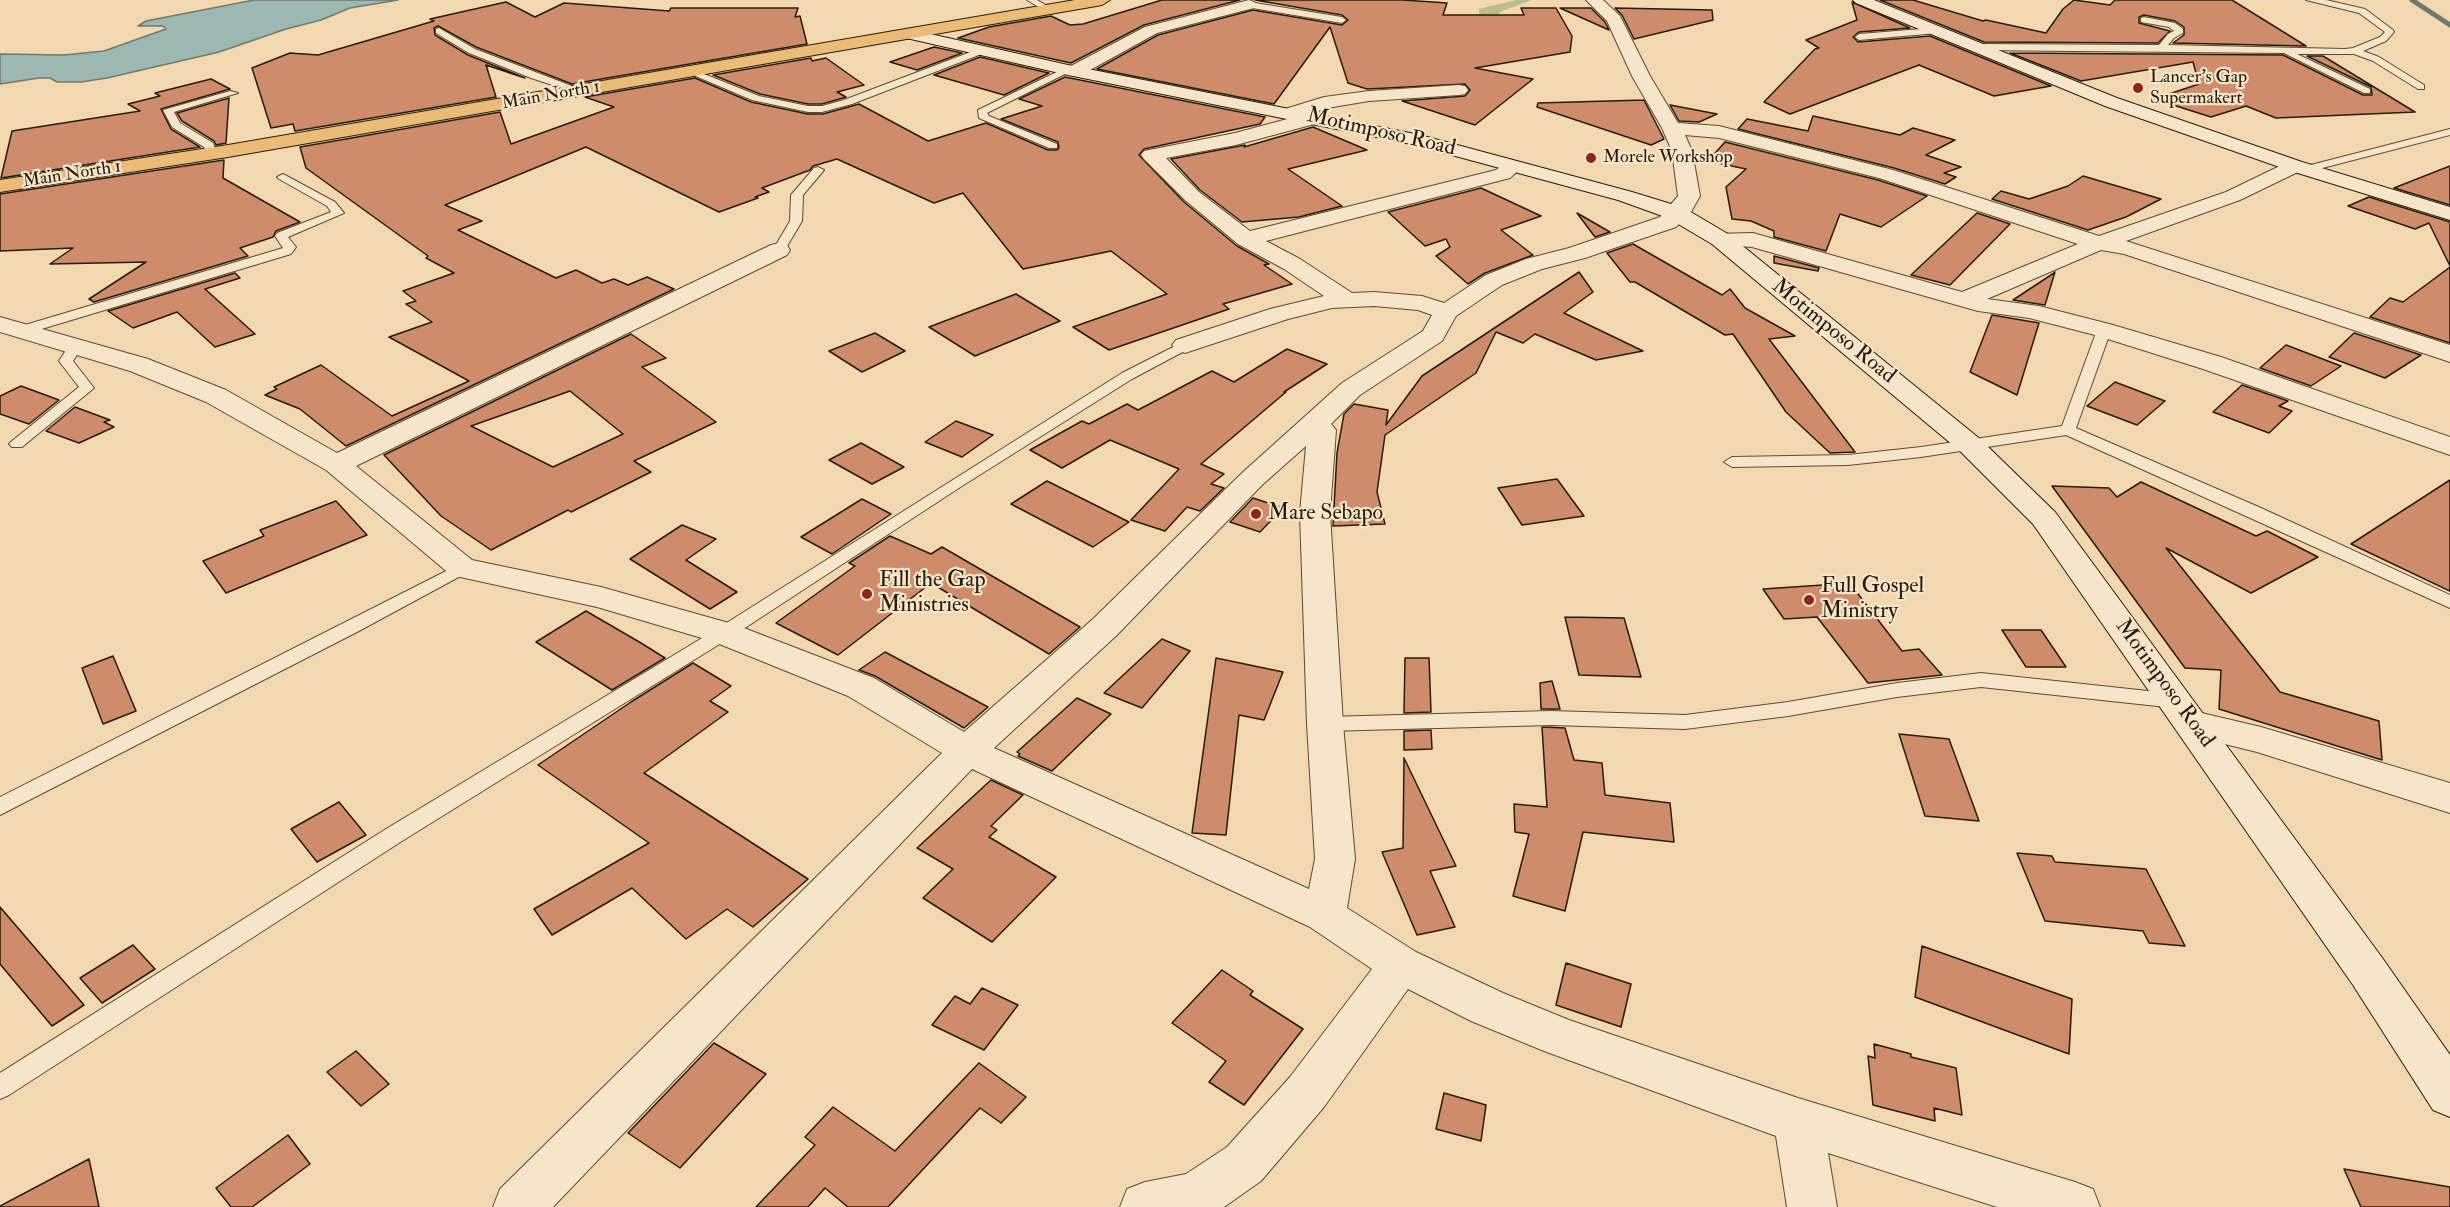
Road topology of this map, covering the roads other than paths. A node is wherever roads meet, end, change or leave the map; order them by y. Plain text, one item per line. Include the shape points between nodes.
1 (1031, 0) edge
2 (1102, 0) edge
3 (1275, 0) edge
4 (1594, 0) edge
5 (1861, 0) edge
6 (2310, 0) edge
7 (1250, 5) junction
8 (1050, 10) junction
9 (1342, 20) dead end
10 (2144, 20) dead end
11 (1935, 31) junction
12 (439, 32) dead end
13 (908, 34) junction
14 (1859, 37) dead end
15 (1972, 47) junction
16 (2162, 49) junction
17 (981, 51) junction
18 (2283, 51) junction
19 (2355, 51) junction
20 (1071, 70) junction
21 (691, 72) junction
22 (2421, 87) dead end
23 (1459, 90) dead end
24 (580, 91) junction
25 (2367, 91) dead end
26 (233, 93) dead end
27 (1303, 115) junction
28 (1672, 128) junction
29 (2450, 132) edge
30 (1053, 146) dead end
31 (212, 154) junction
32 (1513, 166) junction
33 (2301, 167) junction
34 (818, 170) dead end
35 (283, 177) dead end
36 (0, 186) edge
37 (1676, 213) junction
38 (2450, 214) edge
39 (1246, 238) junction
40 (1720, 239) junction
41 (2099, 243) junction
42 (779, 250) joint
43 (1347, 300) junction
44 (1964, 300) junction
45 (1446, 312) junction
46 (10, 328) edge
47 (2104, 330) junction
48 (1185, 345) joint
49 (75, 347) junction
50 (2450, 354) edge
51 (1314, 424) junction
52 (2068, 430) junction
53 (17, 444) dead end
54 (1970, 445) junction
55 (2450, 446) edge
56 (1732, 462) dead end
57 (336, 464) junction
58 (462, 568) junction
59 (2450, 602) edge
60 (724, 633) junction
61 (2184, 712) junction
62 (1325, 724) junction
63 (967, 751) junction
64 (2450, 798) edge
65 (0, 807) edge
66 (1325, 915) junction
67 (1401, 965) junction
68 (0, 1087) edge
69 (2450, 1095) edge
70 (1798, 1120) junction
71 (518, 1207) edge
72 (1145, 1207) edge
73 (1812, 1207) edge
74 (2075, 1207) edge

1 - 8 lane
2 - 8 main road, Main North 1
3 - 7 lane
4 - 28 street via 1614,19
5 - 11 street
6 - 19 lane via 2362,11 2388,28 2389,36
7 - 9 lane
7 - 20 street via 1151,30
8 - 13 main road, Main North 1
10 - 16 lane via 2172,25 2180,31
11 - 14 lane
11 - 15 street
12 - 24 lane via 472,51
13 - 17 street, Motimposo Road
13 - 21 main road, Main North 1
15 - 16 lane
15 - 33 street via 2111,102
16 - 18 lane
17 - 20 street, Motimposo Road
17 - 21 lane via 822,109 756,99
18 - 19 lane
18 - 25 lane
19 - 22 lane via 2376,59
20 - 27 street, Motimposo Road
20 - 30 lane via 982,112 984,118
21 - 24 main road, Main North 1
23 - 27 street via 1324,103
24 - 31 main road, Main North 1
26 - 31 lane via 168,110 176,125 209,145
27 - 32 street, Motimposo Road
27 - 39 street via 1236,139 1151,155 1192,196
28 - 37 street via 1682,151 1689,196
28 - 41 street via 1719,132 1799,150 1952,194
29 - 33 lane
31 - 36 main road, Main North 1
32 - 37 street, Motimposo Road
32 - 39 street via 1503,174
33 - 38 street
33 - 41 street via 2233,196
34 - 42 lane via 797,195 795,221
35 - 46 lane via 331,204 338,213 281,236 290,247 287,251
37 - 40 street, Motimposo Road
37 - 45 street via 1668,222 1494,280
39 - 43 street
40 - 44 street via 1753,240
40 - 54 street, Motimposo Road
41 - 44 street
41 - 50 street via 2138,251
42 - 57 street
43 - 45 street via 1422,303
43 - 48 street via 1279,314
44 - 47 street via 2030,311
45 - 51 street via 1433,336 1351,389
46 - 49 street
47 - 52 lane
47 - 55 street
48 - 60 lane via 1127,376
49 - 53 lane via 66,361 87,388
49 - 57 street via 139,365 216,396
51 - 62 street via 1322,430 1315,513
51 - 63 street via 1252,479 1105,627
52 - 54 lane
52 - 59 lane
54 - 56 lane via 1848,460
54 - 61 street, Motimposo Road via 2044,518
57 - 58 street
58 - 60 street via 601,597
58 - 65 lane
60 - 63 street via 861,687
60 - 68 lane via 394,836
61 - 62 lane via 1981,680 1685,723 1551,718
61 - 64 street via 2260,740
61 - 69 street, Motimposo Road
62 - 66 street via 1335,859
63 - 66 street
63 - 71 street
66 - 67 street
67 - 70 street via 1560,1037
67 - 72 street via 1308,1092 1244,1164 1196,1197
70 - 73 street
70 - 74 street

